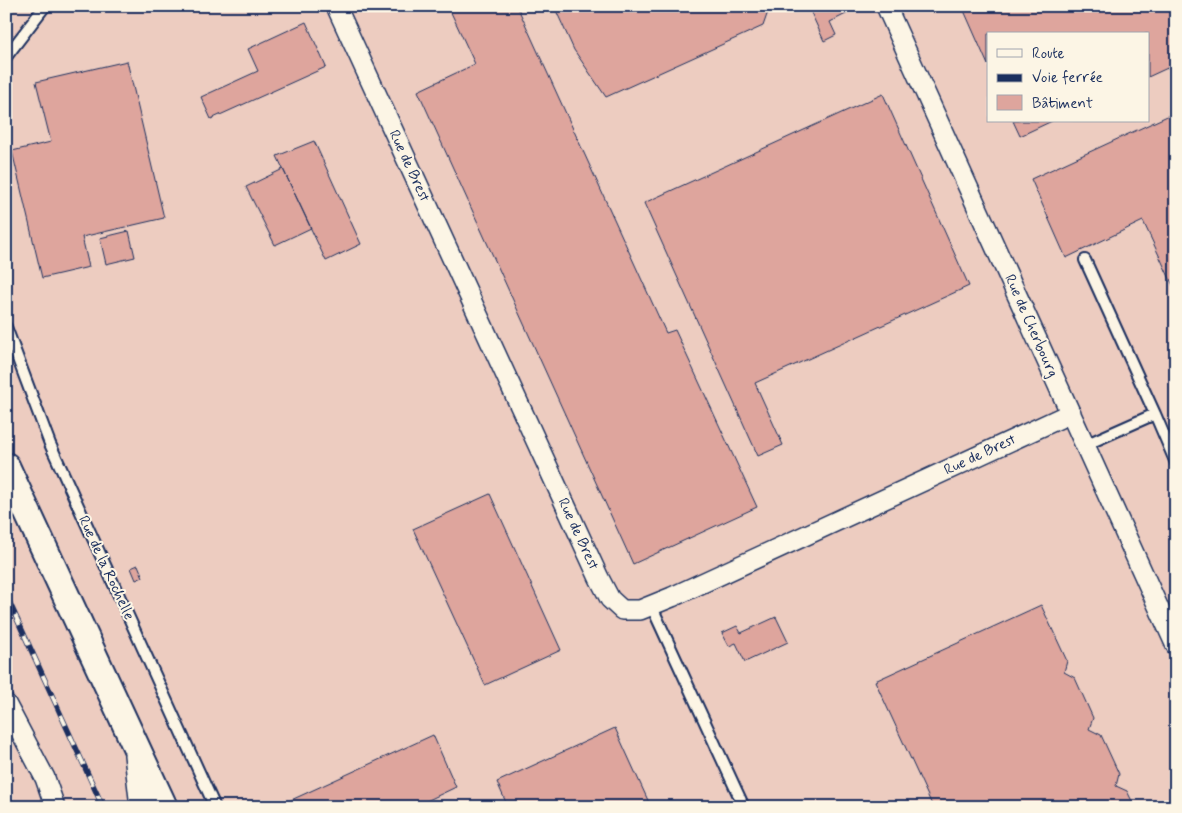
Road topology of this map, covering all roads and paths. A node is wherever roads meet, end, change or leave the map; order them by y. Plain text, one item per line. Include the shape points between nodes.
1 (46, 6) edge
2 (336, 6) edge
3 (886, 6) edge
4 (6, 57) edge
5 (1085, 260) dead end
6 (6, 327) edge
7 (1071, 413) junction
8 (1155, 414) junction
9 (1085, 445) junction
10 (1176, 463) edge
11 (6, 466) edge
12 (651, 605) junction
13 (1176, 646) edge
14 (6, 704) edge
15 (132, 736) junction
16 (55, 807) edge
17 (140, 807) edge
18 (164, 807) edge
19 (215, 807) edge
20 (744, 807) edge

1 - 4 lane
2 - 12 street, Rue de Brest via 610,599 622,610 640,610
3 - 7 street, Rue de Cherbourg
5 - 8 lane
6 - 19 lane, Rue de la Rochelle via 50,444
7 - 9 street, Rue de Cherbourg
7 - 12 street, Rue de Brest
8 - 9 lane
8 - 10 lane
9 - 13 street, Rue de Cherbourg
11 - 15 main road
12 - 20 lane
14 - 16 street via 45,778
15 - 17 street
15 - 18 main road

